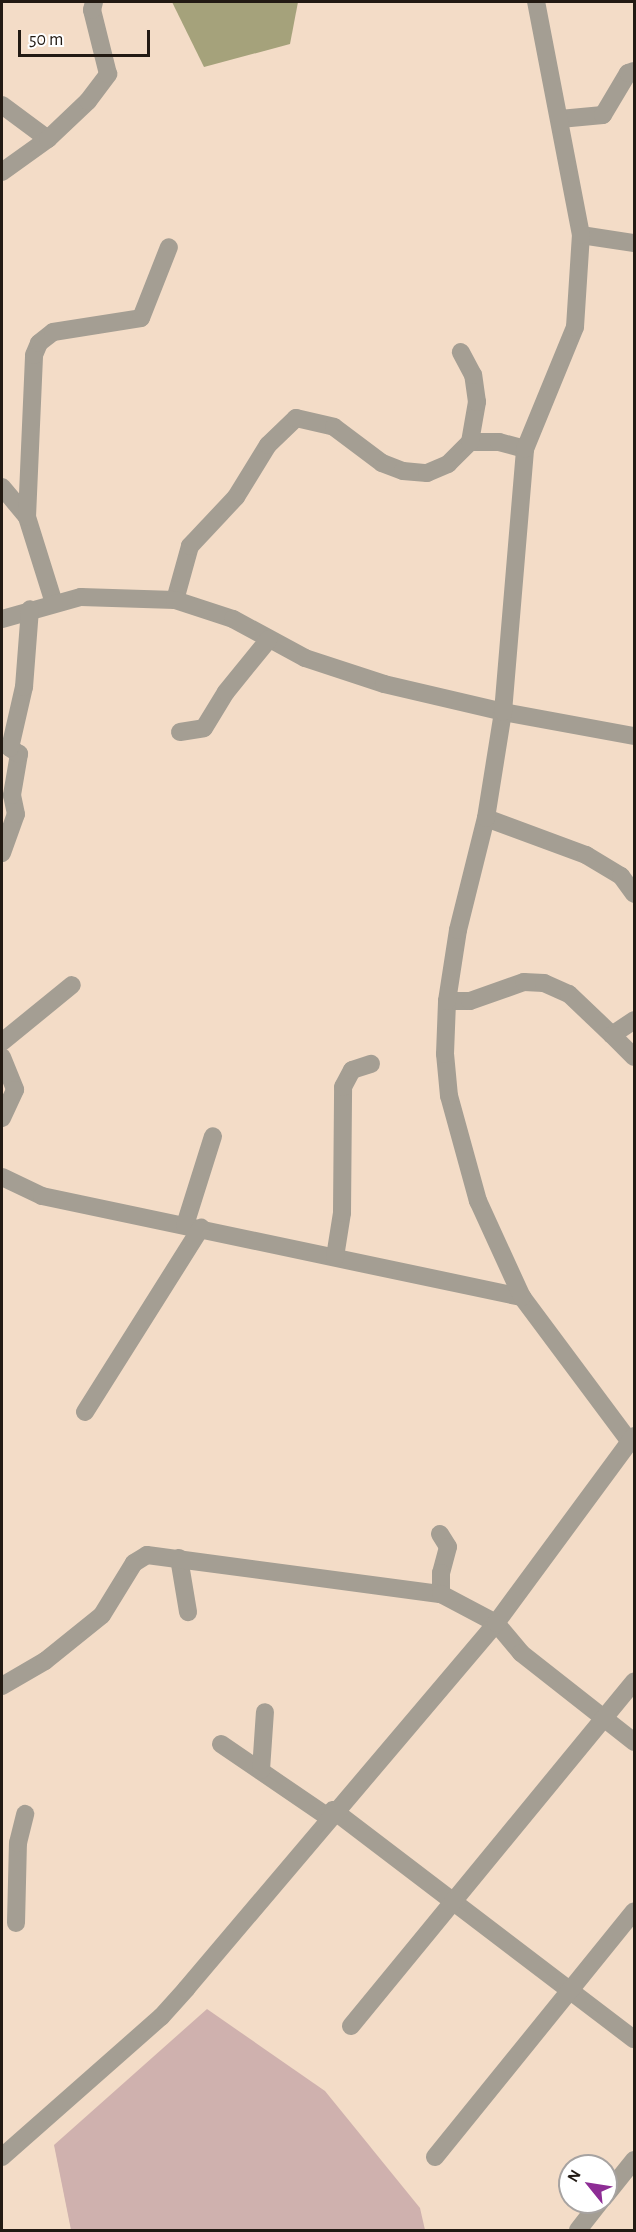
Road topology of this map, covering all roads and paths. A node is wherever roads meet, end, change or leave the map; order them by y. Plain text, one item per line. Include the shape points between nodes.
1 (94, 2) edge
2 (536, 2) edge
3 (634, 71) edge
4 (2, 105) edge
5 (560, 119) junction
6 (48, 139) junction
7 (2, 172) edge
8 (581, 235) junction
9 (634, 243) edge
10 (169, 247) dead end
11 (461, 352) dead end
12 (470, 442) junction
13 (525, 449) junction
14 (2, 487) edge
15 (27, 517) junction
16 (175, 600) junction
17 (54, 603) junction
18 (30, 609) junction
19 (2, 619) edge
20 (269, 639) junction
21 (503, 712) junction
22 (180, 732) dead end
23 (634, 736) edge
24 (486, 818) junction
25 (2, 853) edge
26 (634, 894) edge
27 (72, 985) dead end
28 (447, 1001) junction
29 (634, 1020) edge
30 (612, 1035) junction
31 (2, 1042) edge
32 (2, 1057) edge
33 (634, 1057) edge
34 (371, 1064) dead end
35 (2, 1118) edge
36 (213, 1136) dead end
37 (2, 1177) edge
38 (193, 1226) junction
39 (335, 1257) junction
40 (522, 1297) junction
41 (85, 1412) dead end
42 (632, 1439) edge
43 (440, 1534) dead end
44 (179, 1558) junction
45 (441, 1594) junction
46 (188, 1612) dead end
47 (496, 1623) junction
48 (634, 1681) edge
49 (2, 1686) edge
50 (265, 1712) dead end
51 (605, 1718) junction
52 (634, 1742) edge
53 (221, 1744) dead end
54 (261, 1770) junction
55 (25, 1814) dead end
56 (331, 1814) junction
57 (10, 1841) edge
58 (455, 1902) junction
59 (634, 1911) edge
60 (16, 1923) dead end
61 (571, 1991) junction
62 (351, 2026) dead end
63 (634, 2039) edge
64 (4, 2152) edge
65 (435, 2157) dead end
66 (634, 2160) edge
67 (618, 2180) edge
68 (591, 2214) edge
69 (578, 2230) edge

1 - 6 street via 92,10 108,74 88,101
2 - 5 street
3 - 5 street via 628,73 603,116
4 - 6 street
5 - 8 street
6 - 7 street
8 - 9 street
8 - 13 street via 575,327
10 - 15 street via 141,318 53,332 39,343 34,355
11 - 12 street via 473,375 477,402
12 - 13 street via 499,442
12 - 16 street via 448,464 427,473 403,471 382,463 334,427 296,418 268,445 236,497 190,546
13 - 21 street
14 - 15 street
15 - 17 street
16 - 17 street via 81,597
16 - 20 street via 233,620
17 - 18 street
18 - 19 street
18 - 25 street via 24,687 10,748 19,754 12,795 16,814
20 - 21 street via 306,658 384,684
20 - 22 street via 226,692 204,728
21 - 23 street
21 - 24 street
24 - 26 street via 586,855 621,876
24 - 28 street via 458,930
27 - 31 street
28 - 30 street via 470,1001 524,982 544,983 569,994
28 - 40 street via 445,1054 449,1096 478,1201
29 - 30 street
30 - 33 street
32 - 35 street via 15,1090
34 - 39 street via 352,1070 343,1087 342,1213
36 - 38 street
37 - 38 street via 42,1196
38 - 39 street
38 - 41 street
39 - 40 street
40 - 42 street
42 - 47 street
43 - 45 street via 448,1547 441,1573
44 - 45 street
44 - 46 street
44 - 49 street via 147,1555 134,1563 102,1615 45,1661
45 - 47 street
47 - 51 street via 521,1653
47 - 56 street
48 - 51 street
50 - 54 street
51 - 52 street
51 - 58 street
53 - 54 street
54 - 56 street
55 - 57 street
56 - 58 street
56 - 64 street via 161,2017
57 - 60 street
58 - 61 street
58 - 62 street
59 - 61 street
61 - 63 street
61 - 65 street
66 - 67 street
68 - 69 street

